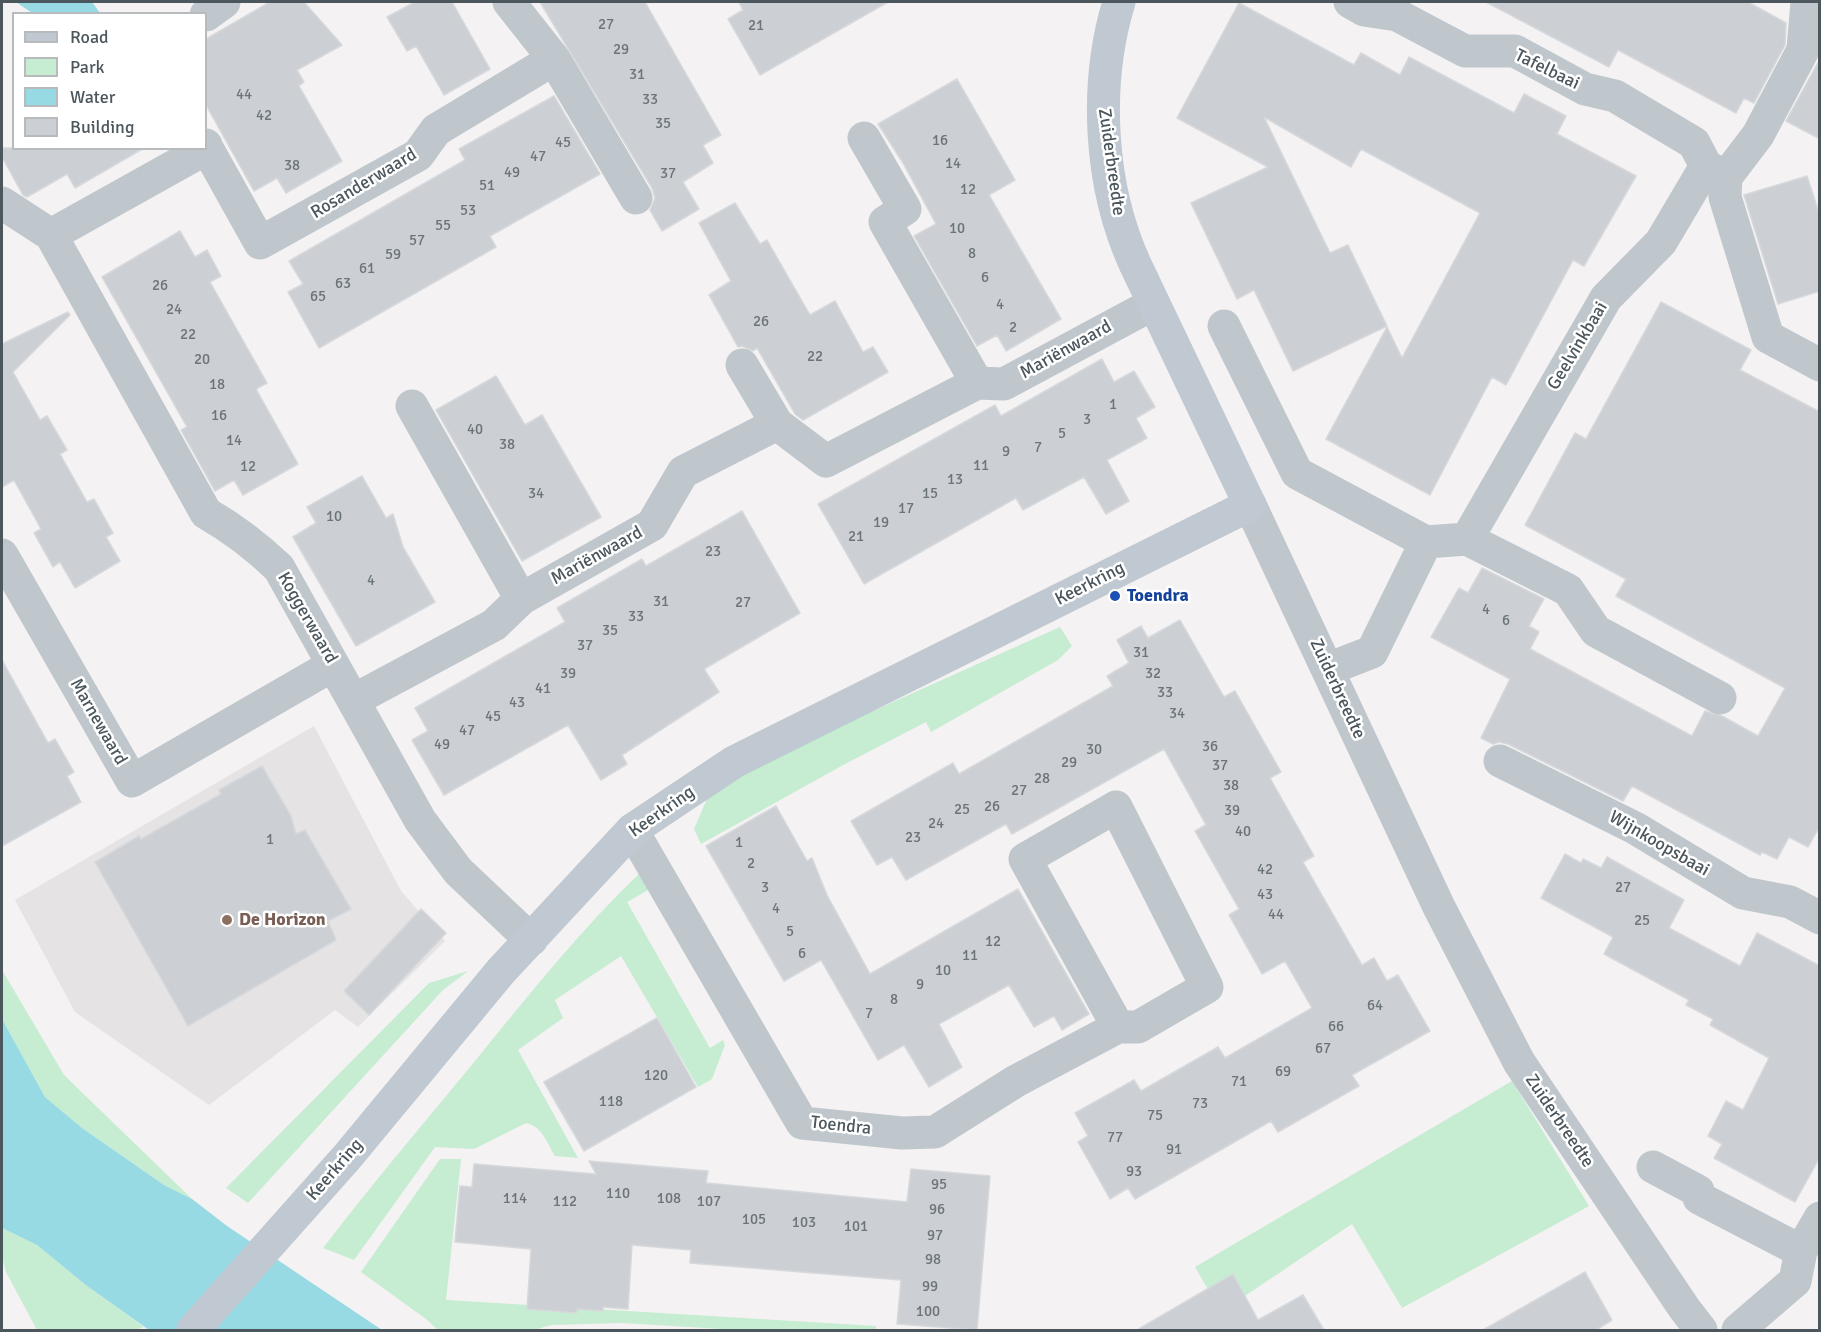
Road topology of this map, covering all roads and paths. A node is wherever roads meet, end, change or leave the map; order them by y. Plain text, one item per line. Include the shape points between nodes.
1 (224, 2) edge
2 (509, 2) edge
3 (1119, 2) edge
4 (1350, 2) edge
5 (1807, 2) edge
6 (207, 14) edge
7 (554, 59) junction
8 (864, 138) dead end
9 (207, 148) edge
10 (199, 150) edge
11 (1716, 171) junction
12 (636, 198) dead end
13 (2, 203) edge
14 (51, 235) junction
15 (1153, 304) junction
16 (1224, 326) dead end
17 (742, 365) dead end
18 (1820, 365) edge
19 (977, 383) junction
20 (412, 406) dead end
21 (777, 424) junction
22 (1250, 505) junction
23 (1467, 539) junction
24 (1426, 542) junction
25 (2, 555) edge
26 (521, 599) junction
27 (333, 665) junction
28 (1328, 669) junction
29 (1720, 698) dead end
30 (354, 700) junction
31 (1500, 761) dead end
32 (632, 830) junction
33 (1820, 918) edge
34 (531, 940) junction
35 (1118, 1027) junction
36 (1653, 1167) dead end
37 (1820, 1218) edge
38 (1805, 1276) edge
39 (192, 1330) edge
40 (1701, 1330) edge
41 (1738, 1330) edge

1 - 6 street
2 - 7 street
3 - 15 street, Zuiderbreedte via 1111,28 1103,87 1108,160 1113,202 1126,244
4 - 11 street, Tafelbaai via 1364,10 1398,15 1465,51 1515,51 1585,88 1615,96 1694,143
5 - 11 street, Geelvinkbaai via 1803,50 1758,135
7 - 9 street, Rosanderwaard via 436,130 418,155 260,243
7 - 12 street
8 - 19 street via 904,209 885,222
10 - 14 street, Rosanderwaard
11 - 18 street via 1768,337
11 - 23 street, Geelvinkbaai via 1661,242 1605,298
13 - 14 street
14 - 27 street, Koggerwaard via 206,513 255,544 279,568
15 - 19 street, Mariënwaard via 1004,384
15 - 22 street, Zuiderbreedte
16 - 24 street via 1297,473
17 - 21 street, Mariënwaard
19 - 21 street, Mariënwaard via 826,462
20 - 26 street
21 - 26 street, Mariënwaard via 682,472 652,525
22 - 28 street, Zuiderbreedte
22 - 32 street, Keerkring via 734,762
23 - 24 street
23 - 29 street via 1568,590 1596,631
24 - 28 street via 1372,652
25 - 27 street, Marnewaard via 132,781
26 - 30 street, Mariënwaard via 494,625
27 - 30 street, Koggerwaard
28 - 40 street, Zuiderbreedte via 1439,907 1519,1062
30 - 34 street, Koggerwaard via 432,837 458,871
31 - 33 street, Wijnkoopsbaai via 1635,828 1743,893 1790,902
32 - 34 street, Keerkring
32 - 35 street, Toendra via 802,1123 902,1133 935,1132 1016,1081
34 - 39 street, Keerkring via 347,1157
35 - 35 street, Toendra via 1025,859 1116,807 1207,987 1138,1027
36 - 38 street via 1698,1191 1699,1198
37 - 38 street
38 - 41 street

